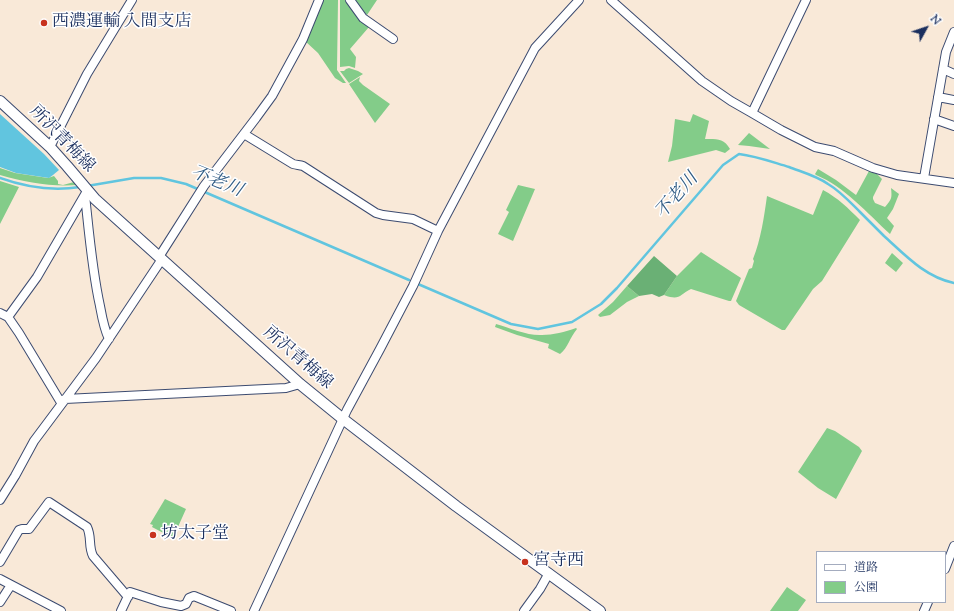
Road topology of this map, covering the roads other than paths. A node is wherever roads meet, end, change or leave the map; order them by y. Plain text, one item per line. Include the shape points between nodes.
1 (132, 0) edge
2 (319, 0) edge
3 (350, 0) edge
4 (579, 0) edge
5 (611, 0) edge
6 (806, 0) edge
7 (954, 32) edge
8 (393, 39) dead end
9 (943, 69) junction
10 (954, 74) edge
11 (938, 97) junction
12 (954, 100) edge
13 (0, 101) edge
14 (752, 113) junction
15 (934, 119) junction
16 (954, 126) edge
17 (244, 134) junction
18 (50, 147) junction
19 (924, 178) junction
20 (954, 183) edge
21 (86, 193) junction
22 (438, 231) junction
23 (161, 258) junction
24 (0, 313) edge
25 (8, 316) junction
26 (109, 339) junction
27 (300, 384) junction
28 (64, 401) junction
29 (343, 419) junction
30 (0, 500) edge
31 (954, 546) edge
32 (0, 562) edge
33 (946, 566) edge
34 (549, 574) junction
35 (0, 579) edge
36 (10, 584) junction
37 (128, 597) junction
38 (0, 602) edge
39 (61, 611) edge
40 (121, 611) edge
41 (231, 611) edge
42 (254, 611) edge
43 (524, 611) edge
44 (600, 611) edge

1 - 18 street via 87,74
2 - 17 street via 303,39 272,96
3 - 8 street via 363,18
4 - 22 street via 535,48
5 - 14 street via 702,81
6 - 14 street
7 - 9 street
9 - 10 street
9 - 11 street
11 - 12 street
11 - 15 street
13 - 18 main road, 所沢青梅線
14 - 19 street via 815,147 834,151 873,168 897,175
15 - 16 street
15 - 19 street
17 - 22 street via 293,164 303,166 376,213 413,219
17 - 23 street via 202,189 164,249
18 - 21 main road, 所沢青梅線 via 81,182
19 - 20 street
21 - 23 main road, 所沢青梅線
21 - 25 street via 37,277
21 - 26 street via 93,267 105,331
22 - 29 street via 417,277
23 - 26 street
23 - 27 main road, 所沢青梅線
24 - 25 street
25 - 28 street via 60,401
26 - 28 street
27 - 28 street via 286,388
27 - 29 main road, 所沢青梅線
28 - 30 street via 34,441
29 - 34 main road, 所沢青梅線
29 - 42 street
31 - 33 street
32 - 37 street via 19,530 29,529 49,502 87,527 90,550
34 - 43 street
34 - 44 main road, 所沢青梅線
35 - 36 street
36 - 38 street
36 - 39 street
37 - 40 street
37 - 41 street via 130,592 181,606 194,596

